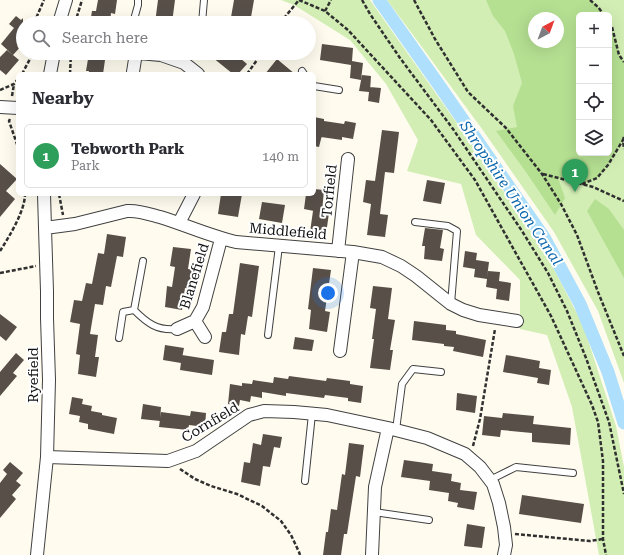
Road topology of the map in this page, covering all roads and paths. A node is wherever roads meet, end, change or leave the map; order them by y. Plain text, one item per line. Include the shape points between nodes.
1 (44, 0) edge
2 (66, 0) edge
3 (82, 0) edge
4 (138, 0) edge
5 (204, 0) edge
6 (299, 0) edge
7 (331, 0) edge
8 (362, 0) edge
9 (414, 0) edge
10 (590, 0) edge
11 (325, 12) junction
12 (601, 12) edge
13 (37, 16) edge
14 (61, 16) edge
15 (77, 16) edge
16 (135, 16) edge
17 (203, 16) edge
18 (286, 16) edge
19 (612, 27) edge
20 (30, 60) edge
21 (53, 60) edge
22 (71, 60) edge
23 (136, 60) edge
24 (175, 60) edge
25 (186, 60) edge
26 (257, 60) edge
27 (624, 62) edge
28 (184, 63) junction
29 (23, 72) edge
30 (50, 72) edge
31 (70, 72) edge
32 (133, 72) edge
33 (195, 72) edge
34 (248, 72) edge
35 (16, 82) edge
36 (316, 86) edge
37 (0, 90) edge
38 (339, 90) dead end
39 (0, 107) edge
40 (16, 108) edge
41 (623, 138) edge
42 (624, 149) edge
43 (348, 159) dead end
44 (542, 174) junction
45 (582, 184) junction
46 (25, 196) edge
47 (44, 196) edge
48 (59, 196) edge
49 (193, 196) edge
50 (624, 201) edge
51 (415, 222) dead end
52 (179, 223) junction
53 (66, 225) junction
54 (45, 228) junction
55 (221, 239) junction
56 (279, 246) junction
57 (0, 251) edge
58 (338, 251) junction
59 (353, 252) junction
60 (143, 261) dead end
61 (46, 265) junction
62 (0, 272) edge
63 (451, 304) junction
64 (134, 310) junction
65 (497, 318) junction
66 (517, 321) dead end
67 (195, 322) junction
68 (177, 329) joint
69 (268, 335) dead end
70 (205, 337) dead end
71 (119, 338) dead end
72 (340, 351) dead end
73 (624, 356) edge
74 (441, 372) dead end
75 (312, 414) junction
76 (392, 429) junction
77 (47, 457) junction
78 (470, 458) junction
79 (168, 461) junction
80 (573, 473) dead end
81 (490, 480) junction
82 (305, 482) dead end
83 (624, 494) edge
84 (374, 512) junction
85 (429, 520) dead end
86 (505, 533) junction
87 (603, 539) junction
88 (37, 555) edge
89 (300, 555) edge
90 (372, 555) edge
91 (504, 555) edge
92 (606, 555) edge

1 - 13 path
2 - 14 street
3 - 15 path
4 - 16 lane
5 - 17 lane
6 - 11 path
6 - 18 path
7 - 11 path
8 - 83 path via 400,58 453,129 548,273 567,311 609,422
9 - 44 path via 468,92 506,128
10 - 12 path
11 - 87 path via 348,30 431,120 475,180 551,316 598,422 603,461
19 - 27 path via 619,55
20 - 29 path
21 - 30 street
22 - 31 path
23 - 32 street
24 - 28 street
25 - 28 lane
26 - 34 path
28 - 33 street
35 - 37 path
36 - 38 lane
39 - 40 street
41 - 42 path
41 - 45 path via 608,165 597,178
43 - 58 street, Torfield
44 - 45 path
44 - 73 path via 577,235
45 - 50 path
46 - 57 path via 13,231
47 - 54 street, Ryefield
48 - 53 path
49 - 52 street
51 - 63 lane via 448,226 457,231
52 - 53 street, Middlefield via 135,210
52 - 55 street, Middlefield
53 - 54 street, Middlefield
54 - 61 street, Ryefield
55 - 56 street, Middlefield
55 - 67 street, Blanefield via 203,306
56 - 58 street, Middlefield
56 - 69 lane
58 - 59 street, Middlefield
59 - 63 street, Middlefield via 382,257 401,266
59 - 72 street
60 - 64 lane
61 - 62 path
61 - 77 street, Ryefield via 49,380
63 - 65 street, Middlefield via 479,315
64 - 68 lane via 144,320 157,327
64 - 71 lane via 123,312
65 - 66 street, Middlefield
65 - 78 path via 480,419
67 - 68 street, Blanefield
67 - 70 street, Blanefield
74 - 76 lane via 413,369 402,384
75 - 76 street, Cornfield
75 - 79 street, Cornfield via 264,411 249,415 196,451
75 - 82 lane
76 - 78 street, Cornfield via 427,438
76 - 84 street via 375,487
77 - 79 street, Cornfield
77 - 88 street, Ryefield
78 - 81 street, Cornfield
79 - 89 path via 195,479 262,506 281,521
80 - 81 lane via 516,467
81 - 86 street, Cornfield via 499,503
84 - 85 lane
84 - 90 street
86 - 87 path via 590,541
86 - 91 street, Cornfield
87 - 92 path

